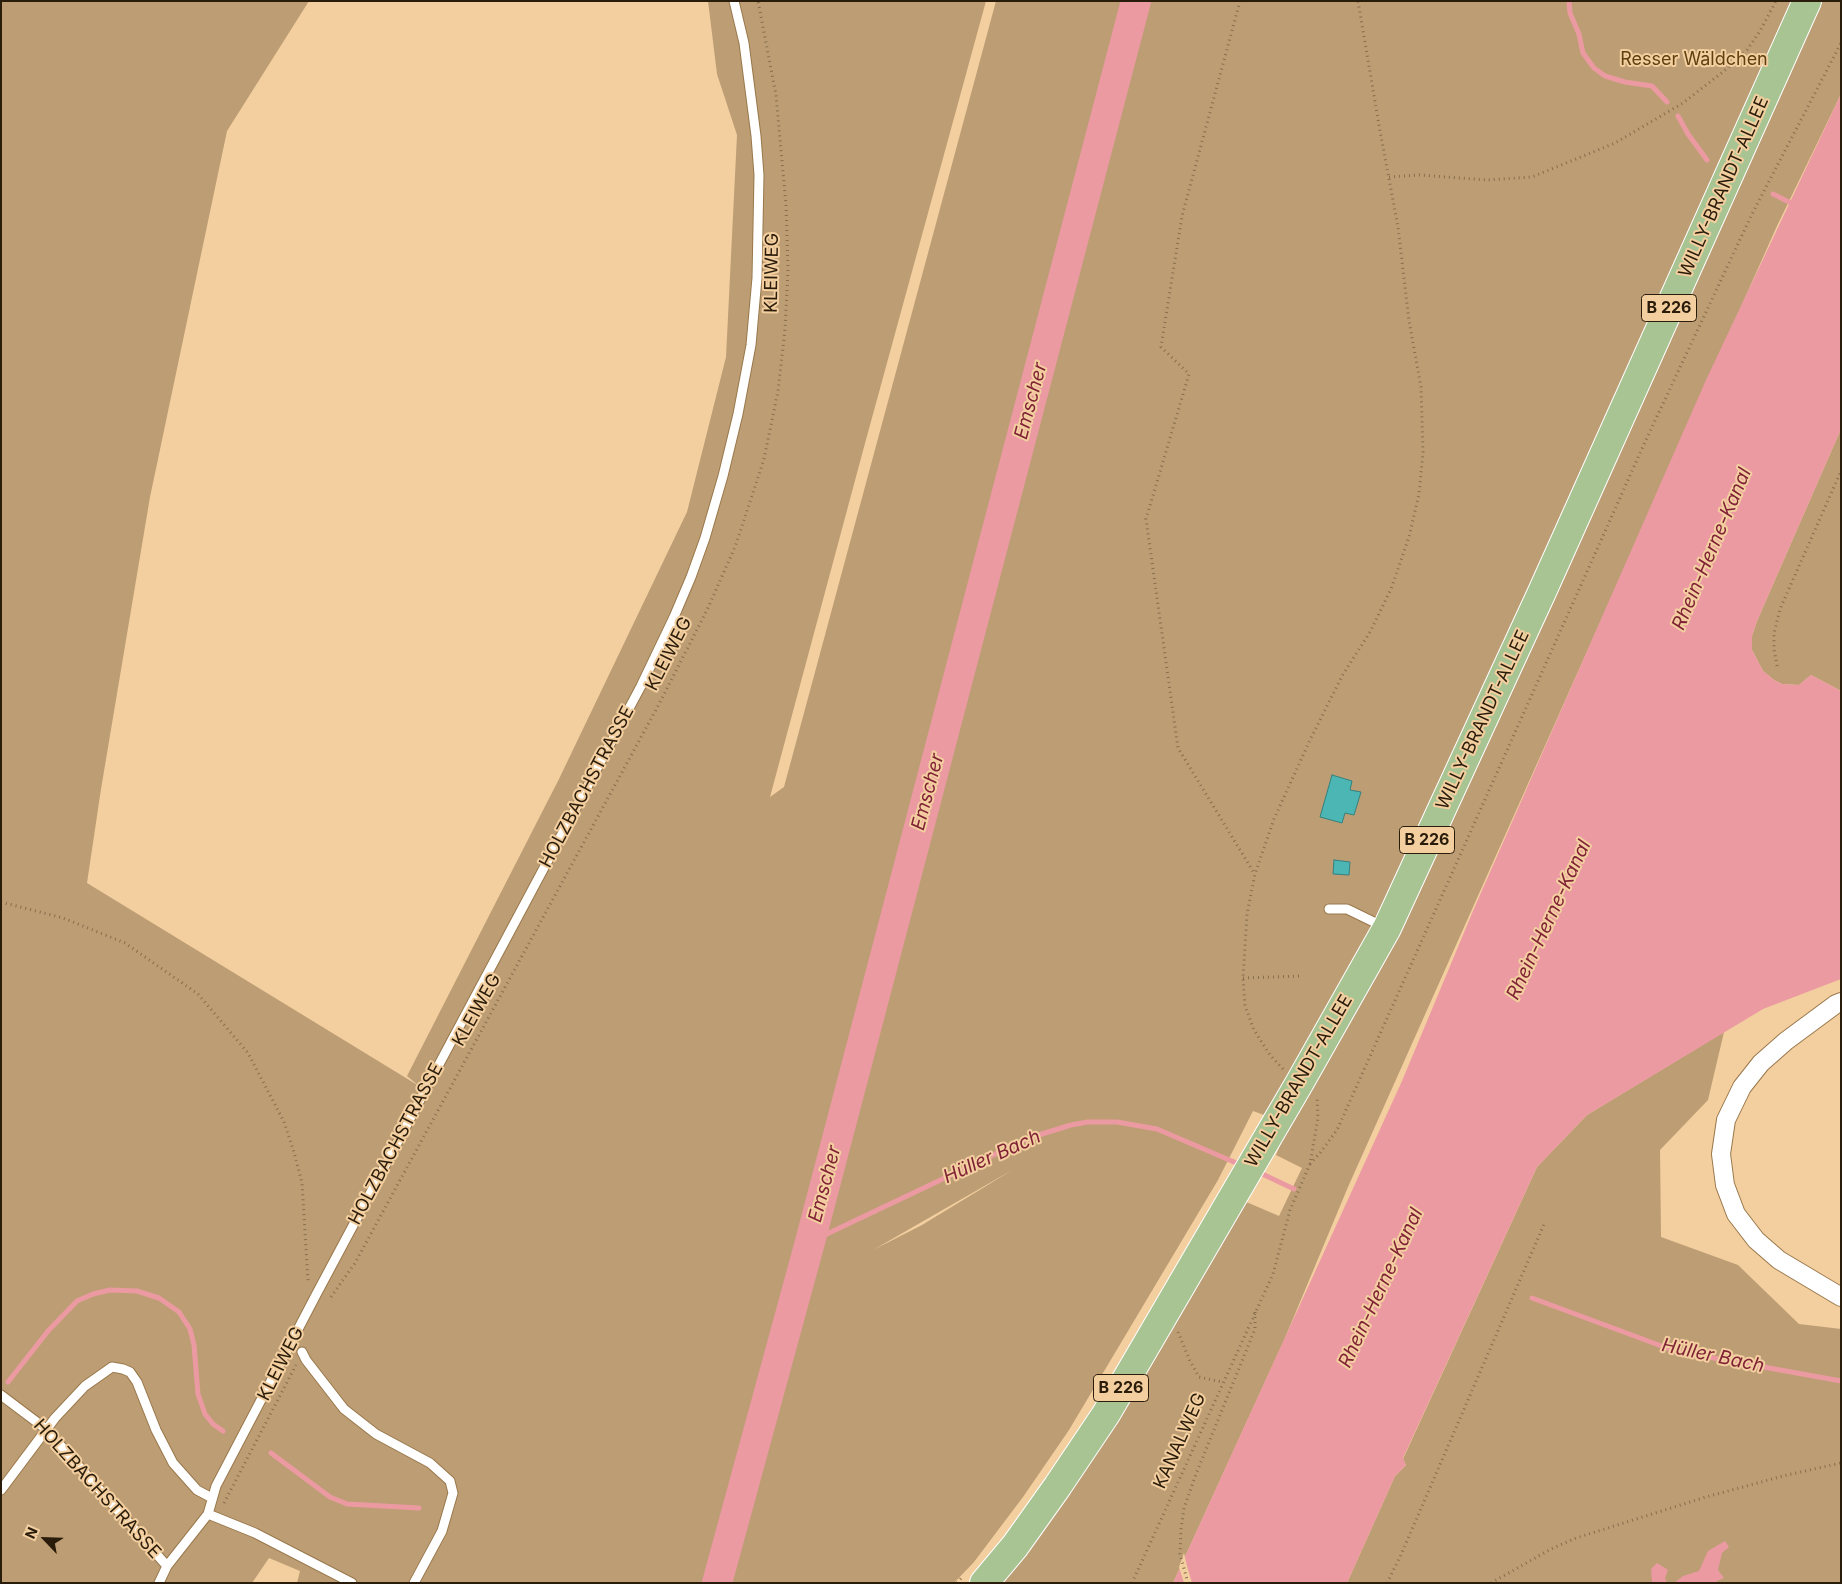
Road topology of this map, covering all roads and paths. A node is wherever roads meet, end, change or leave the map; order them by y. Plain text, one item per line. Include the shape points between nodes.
1 (734, 1) edge
2 (758, 1) edge
3 (1240, 1) edge
4 (1358, 1) edge
5 (1776, 1) edge
6 (1807, 1) edge
7 (1841, 43) edge
8 (1389, 177) junction
9 (1841, 471) edge
10 (1777, 666) dead end
11 (1255, 874) junction
12 (1, 902) edge
13 (1330, 909) dead end
14 (1387, 928) junction
15 (1301, 976) dead end
16 (1243, 978) junction
17 (1841, 1002) edge
18 (1285, 1072) dead end
19 (1312, 1091) dead end
20 (1310, 1164) junction
21 (1545, 1222) dead end
22 (317, 1293) junction
23 (1841, 1297) edge
24 (329, 1300) dead end
25 (1255, 1311) junction
26 (1165, 1313) junction
27 (302, 1352) joint
28 (1222, 1382) junction
29 (1, 1395) edge
30 (46, 1429) junction
31 (1841, 1463) edge
32 (1, 1490) edge
33 (212, 1498) junction
34 (208, 1514) junction
35 (167, 1566) junction
36 (159, 1583) edge
37 (352, 1583) edge
38 (414, 1583) edge
39 (984, 1583) edge
40 (1132, 1583) edge
41 (1188, 1583) edge
42 (1387, 1583) edge
43 (1491, 1583) edge

1 - 22 lane, HOLZBACHSTRASSE via 744,43 756,136 759,175 757,278 751,345 738,414 705,538 674,617 640,686
2 - 24 path, KLEIWEG via 776,95 788,270 778,391 764,459 735,547 654,714 354,1263
3 - 11 path via 1182,216 1161,347 1189,374 1146,519 1178,748
4 - 8 path
5 - 8 path via 1747,50 1683,104 1616,143 1532,177 1487,180 1419,175
6 - 14 main road, WILLY-BRANDT-ALLEE / B 226 via 1542,592
7 - 20 path via 1752,214 1645,442 1337,1130
8 - 11 path via 1421,387 1423,452 1419,494 1409,537 1390,589 1310,740 1274,819
9 - 10 path via 1780,608 1774,633
11 - 16 path
12 - 22 path via 63,918 126,943 198,994 248,1053 284,1122 294,1152 302,1183 309,1288
13 - 14 lane via 1347,909
14 - 26 main road, WILLY-BRANDT-ALLEE / B 226
15 - 16 path
16 - 18 path via 1245,1006 1254,1030
17 - 23 street via 1786,1041 1762,1062 1742,1087 1726,1120 1721,1154 1725,1185 1736,1214 1756,1240 1780,1260
19 - 20 path via 1317,1096 1318,1118
20 - 25 path, KANALWEG via 1290,1210 1272,1274
21 - 42 path
22 - 33 lane, HOLZBACHSTRASSE
25 - 28 path, KANALWEG
25 - 41 path via 1255,1329 1184,1508 1180,1554
26 - 28 path via 1199,1376
26 - 39 main road, WILLY-BRANDT-ALLEE / B 226 via 1106,1414 1015,1546
27 - 34 path, KLEIWEG via 226,1502
27 - 38 lane via 344,1409 376,1434 430,1463 450,1481 453,1493 442,1531
28 - 40 path, KANALWEG
29 - 30 lane, HOLZBACHSTRASSE
30 - 32 lane
30 - 33 lane via 85,1386 112,1368 123,1369 130,1372 137,1382 173,1463 197,1490
30 - 35 lane, HOLZBACHSTRASSE
31 - 43 path via 1706,1497 1576,1538
33 - 34 lane, HOLZBACHSTRASSE
34 - 35 lane, HOLZBACHSTRASSE
34 - 37 lane
35 - 36 lane, HOLZBACHSTRASSE

